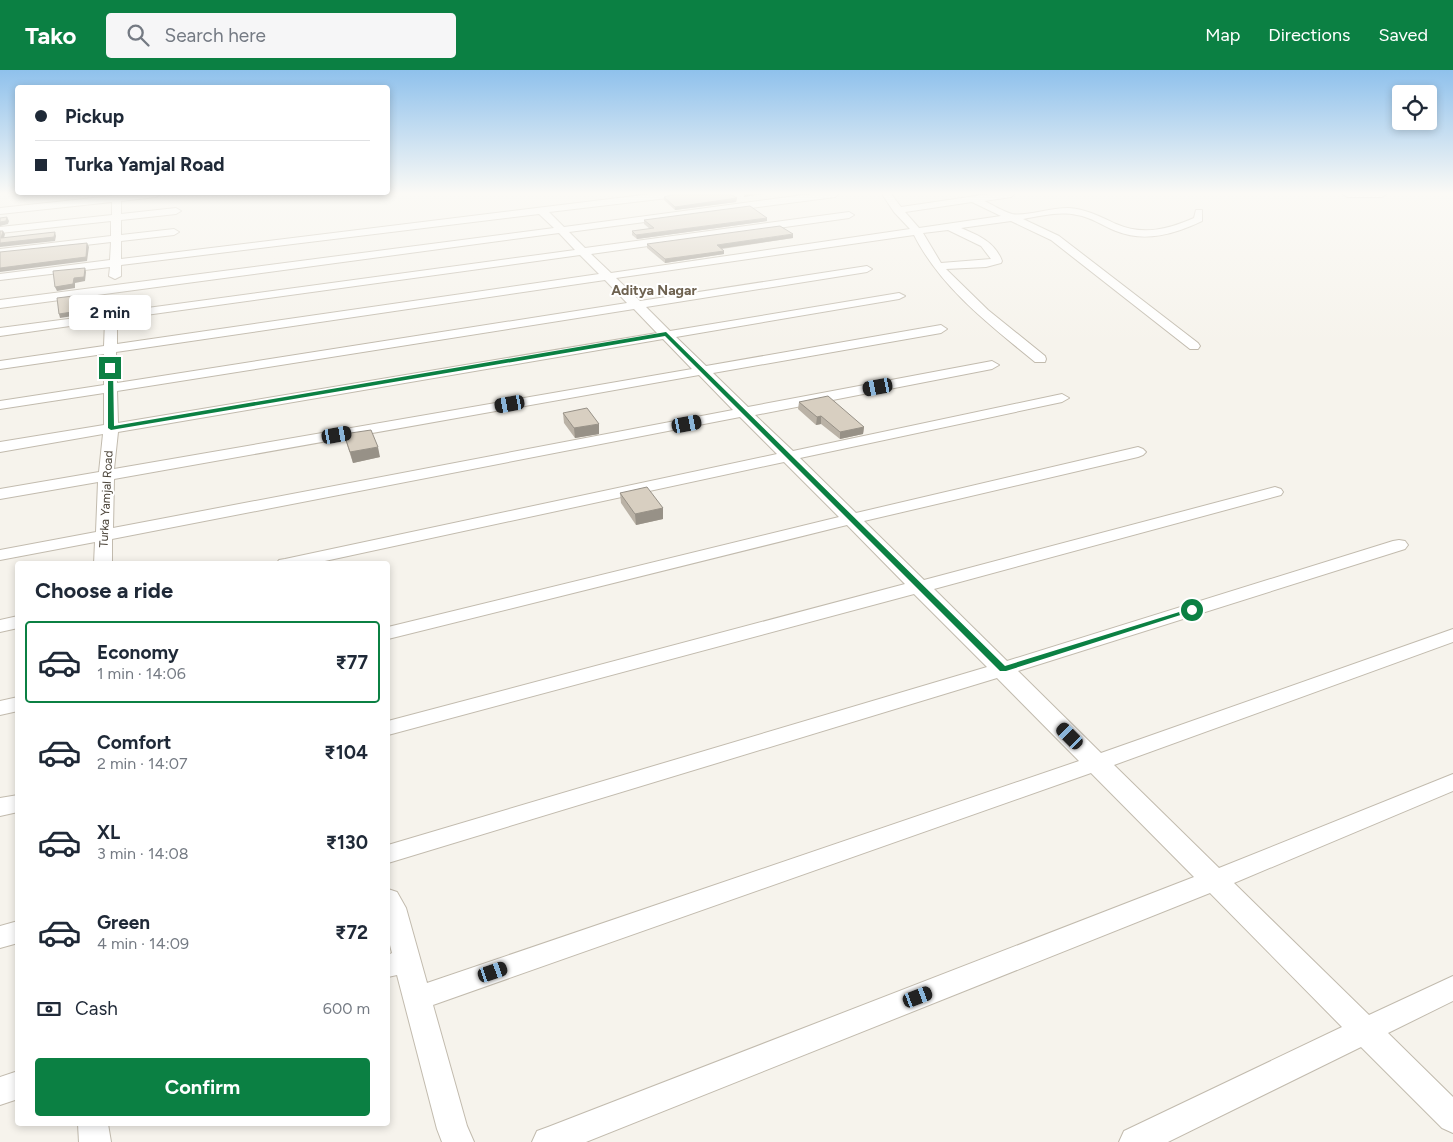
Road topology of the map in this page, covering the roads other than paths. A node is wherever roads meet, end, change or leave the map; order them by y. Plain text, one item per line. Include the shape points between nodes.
1 (71, 244) edge
2 (115, 244) edge
3 (270, 244) edge
4 (456, 244) edge
5 (576, 244) edge
6 (647, 244) edge
7 (838, 244) edge
8 (924, 244) edge
9 (984, 244) edge
10 (1063, 244) edge
11 (0, 252) edge
12 (585, 253) junction
13 (114, 263) junction
14 (939, 266) junction
15 (867, 269) dead end
16 (608, 276) junction
17 (0, 277) edge
18 (115, 289) junction
19 (899, 296) dead end
20 (0, 304) edge
21 (637, 305) junction
22 (110, 317) junction
23 (941, 329) dead end
24 (0, 332) edge
25 (666, 334) junction
26 (1194, 346) dead end
27 (110, 349) junction
28 (1040, 359) dead end
29 (0, 365) edge
30 (992, 365) dead end
31 (703, 371) junction
32 (111, 388) junction
33 (1062, 398) dead end
34 (0, 405) edge
35 (745, 413) junction
36 (111, 428) junction
37 (0, 447) edge
38 (1138, 452) dead end
39 (788, 456) junction
40 (106, 475) junction
41 (1274, 492) dead end
42 (0, 494) edge
43 (852, 519) junction
44 (104, 535) junction
45 (1399, 545) dead end
46 (0, 555) edge
47 (102, 561) edge
48 (299, 561) edge
49 (918, 586) junction
50 (15, 623) edge
51 (0, 626) edge
52 (390, 633) edge
53 (1453, 635) edge
54 (1003, 670) junction
55 (15, 705) edge
56 (0, 708) edge
57 (390, 727) edge
58 (1096, 762) junction
59 (1453, 782) edge
60 (15, 804) edge
61 (0, 807) edge
62 (390, 853) edge
63 (1215, 880) junction
64 (390, 903) edge
65 (15, 933) edge
66 (0, 937) edge
67 (397, 963) edge
68 (1453, 988) edge
69 (417, 998) junction
70 (1366, 1031) junction
71 (15, 1087) edge
72 (0, 1091) edge
73 (1453, 1118) edge
74 (94, 1126) edge
75 (95, 1142) edge
76 (458, 1142) edge
77 (548, 1142) edge
78 (1135, 1142) edge

1 - 11 street
2 - 13 street, Turka Yamjal Road
3 - 13 street
4 - 18 street
5 - 12 street
6 - 12 street
7 - 16 street
8 - 14 street
9 - 14 street via 997,262
10 - 26 street
12 - 16 street
12 - 22 street
13 - 17 street
13 - 18 street, Turka Yamjal Road
14 - 28 street via 957,286
15 - 21 street
16 - 21 street
16 - 27 street
18 - 20 street
18 - 22 street, Turka Yamjal Road
19 - 25 street
21 - 25 street
21 - 32 street
22 - 24 street
22 - 27 street, Turka Yamjal Road
23 - 31 street
25 - 31 street
25 - 36 street
27 - 29 street
27 - 32 street, Turka Yamjal Road
30 - 35 street
31 - 35 street
31 - 40 street
32 - 34 street
32 - 36 street, Turka Yamjal Road
33 - 39 street
35 - 39 street
35 - 44 street
36 - 37 street
36 - 40 street, Turka Yamjal Road
38 - 43 street
39 - 43 street
39 - 48 street
40 - 42 street
40 - 44 street, Turka Yamjal Road
41 - 49 street
43 - 49 street
43 - 52 street
44 - 46 street
44 - 47 street, Turka Yamjal Road
45 - 54 street
49 - 54 street
49 - 57 street
50 - 51 street
53 - 58 street
54 - 58 street
54 - 62 street
55 - 56 street
58 - 63 street
58 - 69 street
59 - 63 street
60 - 61 street
63 - 70 street
63 - 77 street
64 - 67 street
65 - 66 street
67 - 69 street
68 - 70 street
69 - 76 street
70 - 73 street
70 - 78 street
71 - 72 street
74 - 75 street

